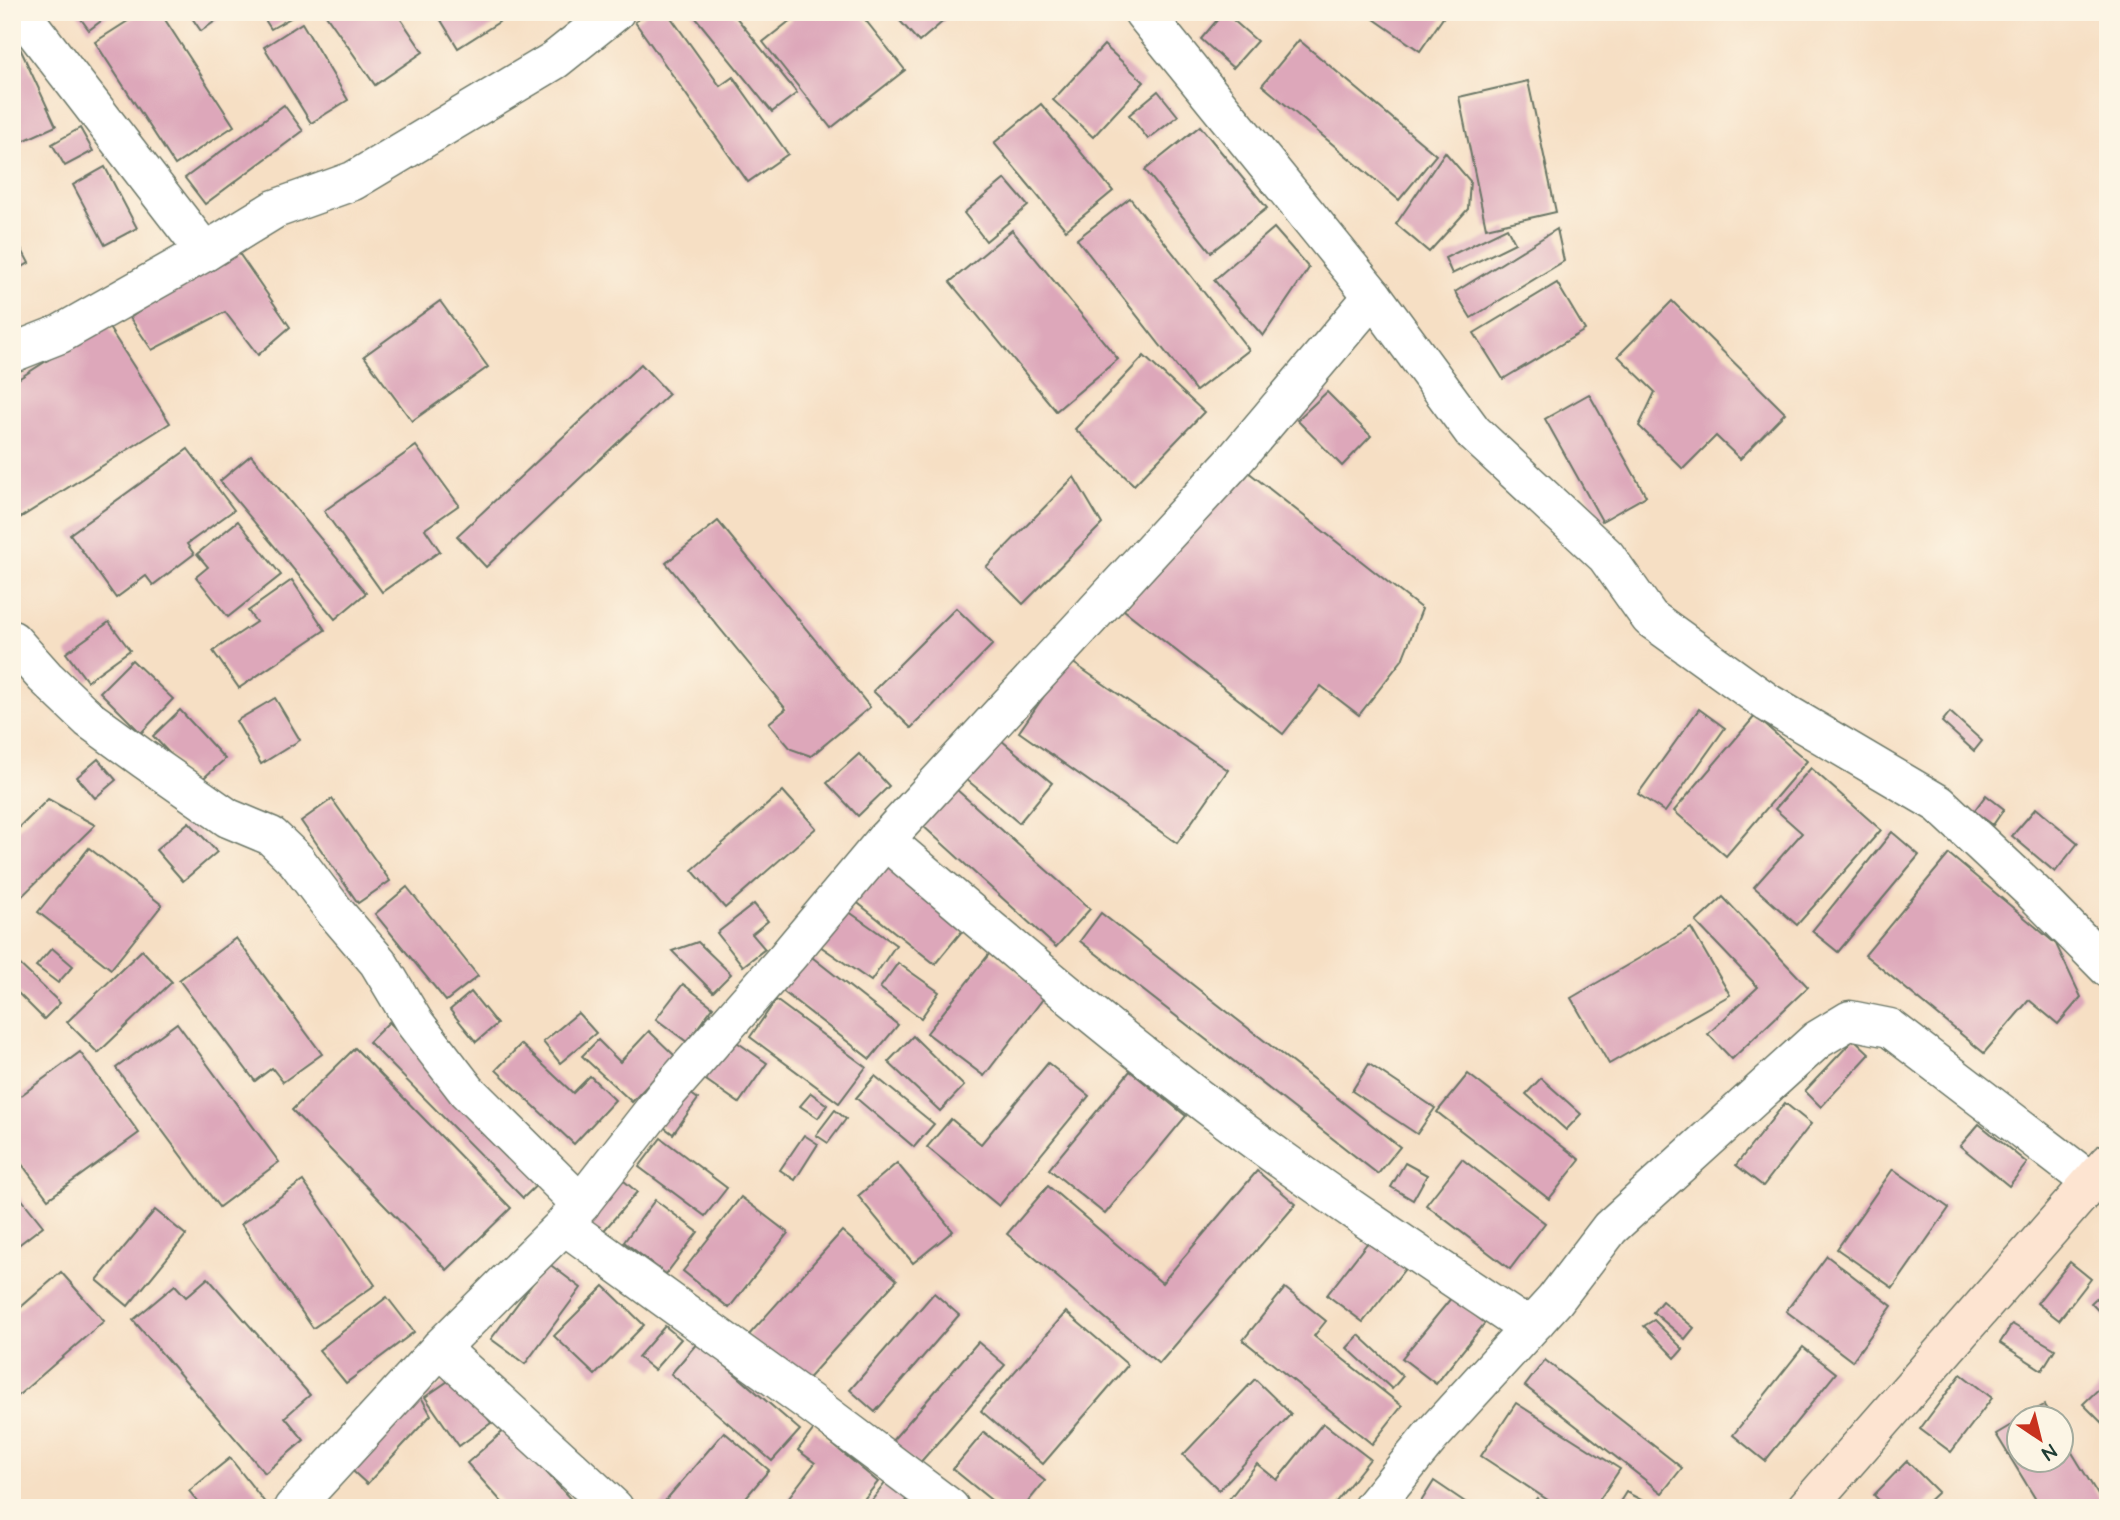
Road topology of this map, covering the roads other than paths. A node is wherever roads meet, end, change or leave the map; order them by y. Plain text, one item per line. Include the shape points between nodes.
1 (20, 12) edge
2 (615, 12) edge
3 (1143, 12) edge
4 (205, 252) junction
5 (1373, 296) junction
6 (12, 353) edge
7 (12, 640) edge
8 (885, 840) junction
9 (2108, 968) edge
10 (2099, 1173) edge
11 (572, 1215) junction
12 (1536, 1321) junction
13 (440, 1348) junction
14 (293, 1508) edge
15 (614, 1508) edge
16 (950, 1508) edge
17 (1372, 1508) edge
18 (1806, 1508) edge

1 - 4 street
2 - 4 street via 555,61 353,181 275,209
3 - 5 street
4 - 6 street via 60,334
5 - 8 street via 1233,462
5 - 9 street via 1473,432 1606,556 1650,618 1768,703 1939,804
7 - 11 street via 90,720 228,818 271,836 296,860 378,962 414,1022 467,1091
8 - 11 street via 667,1093
8 - 12 street via 1065,992 1226,1119 1518,1321
10 - 12 street via 1890,1028 1850,1020 1817,1040 1610,1228
10 - 18 street
11 - 13 street
11 - 16 street
12 - 17 street
13 - 14 street
13 - 15 street

